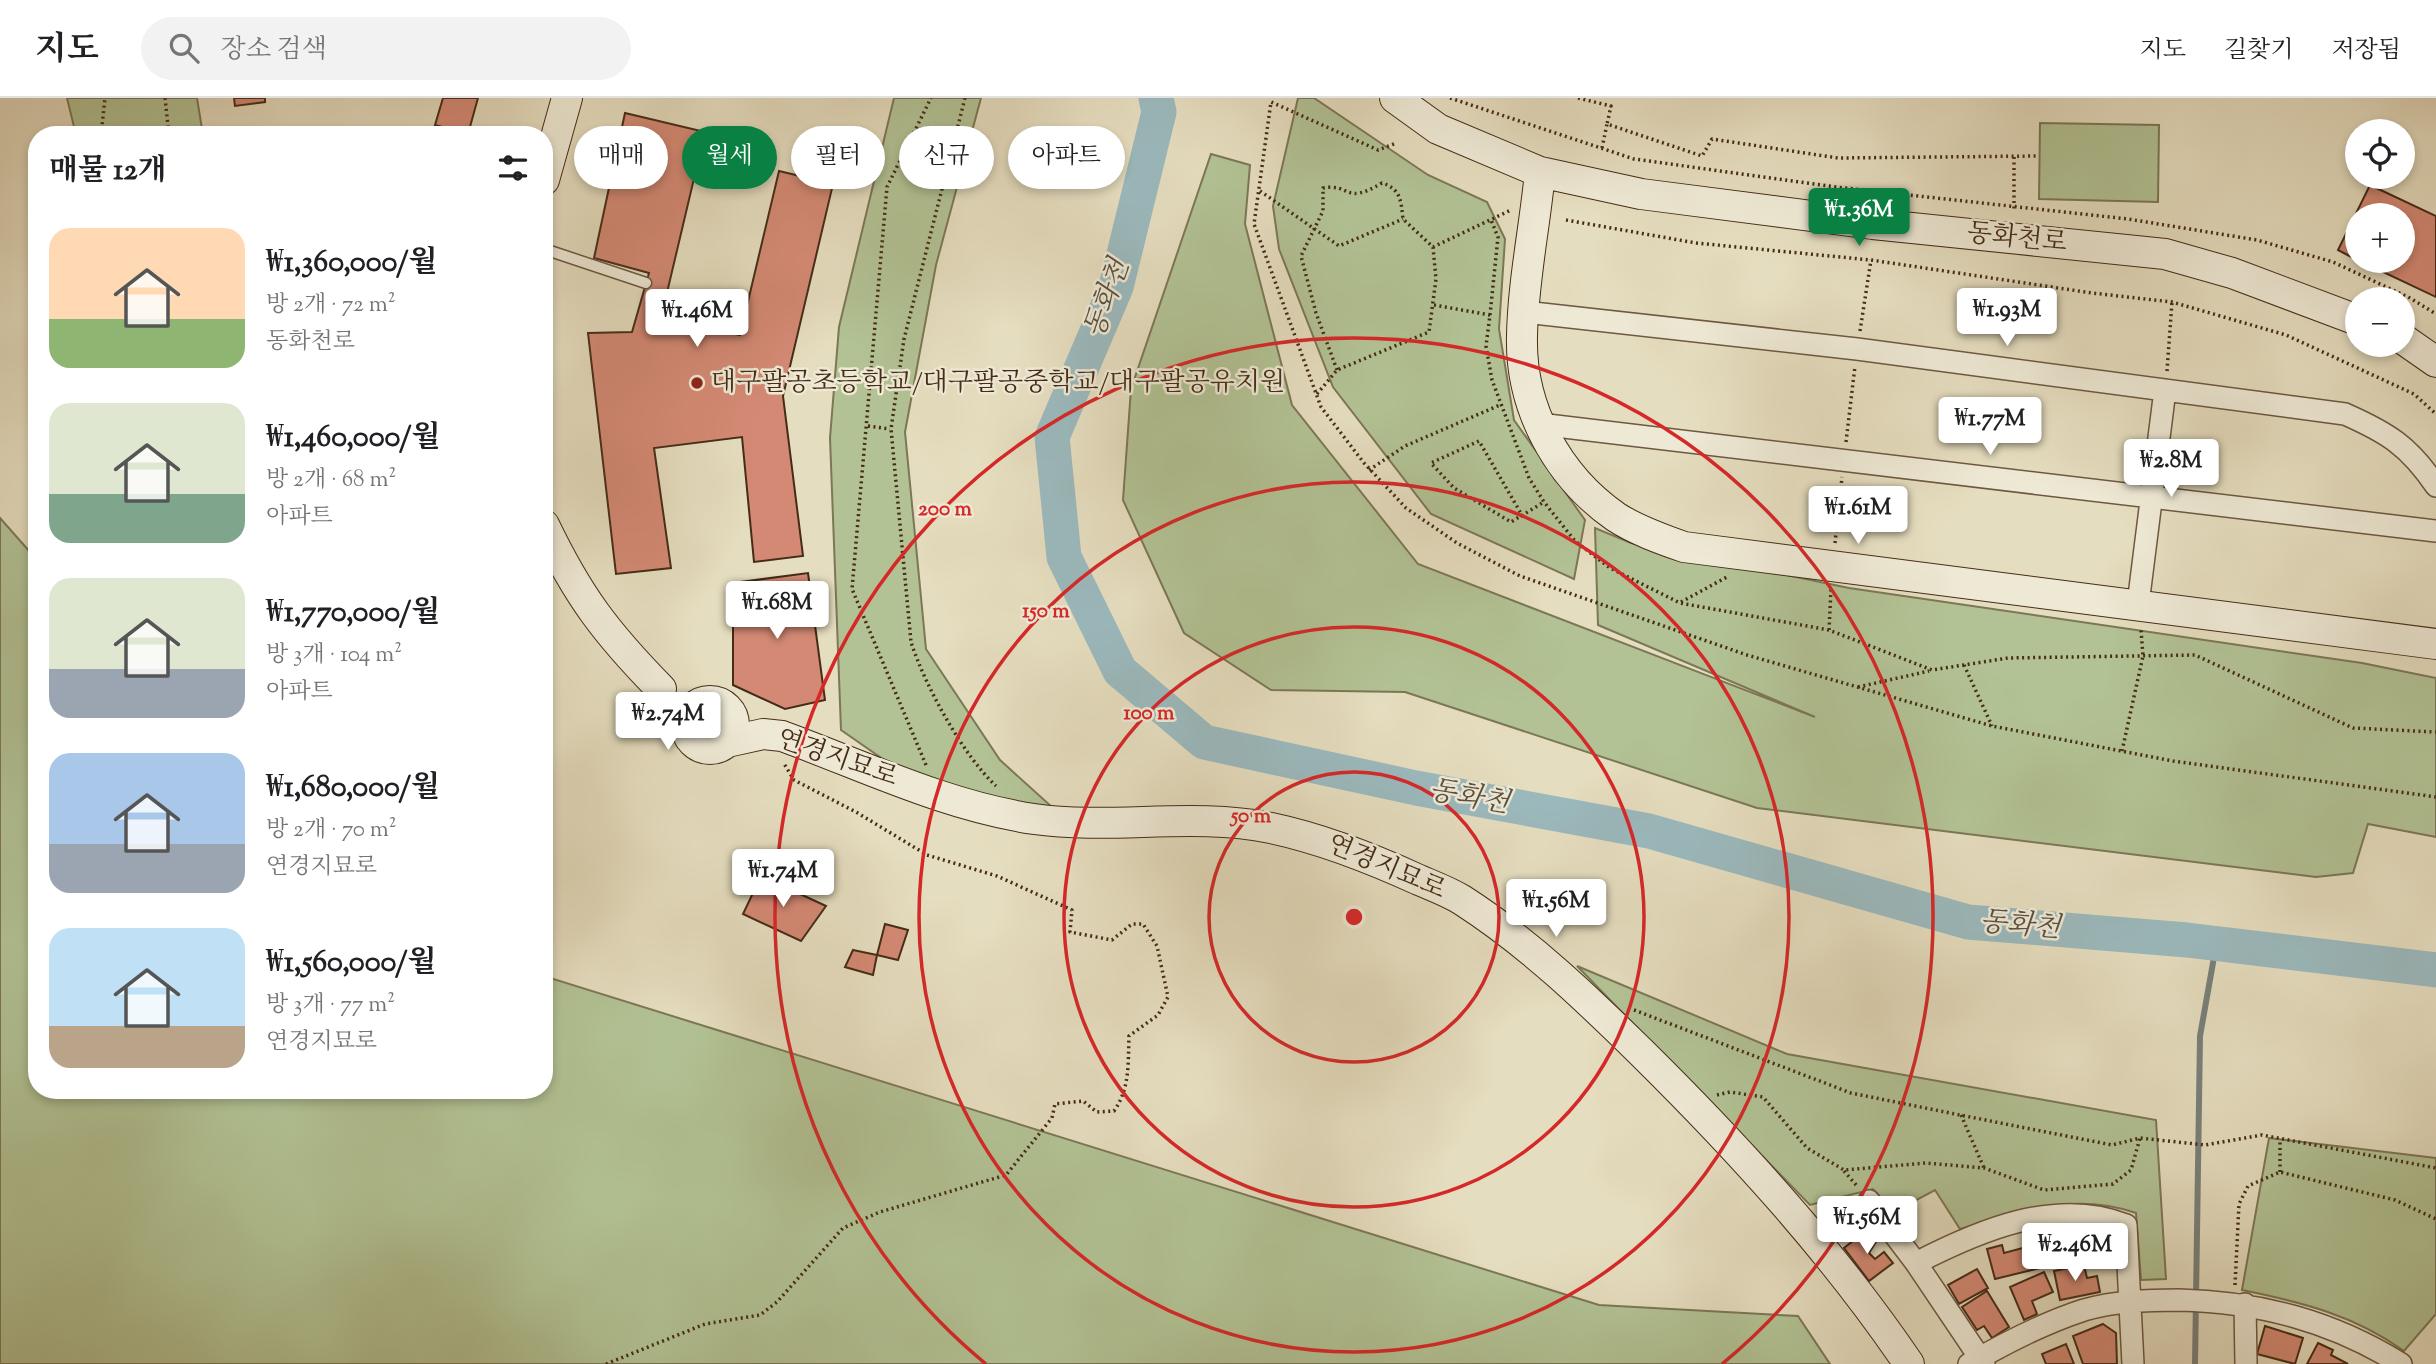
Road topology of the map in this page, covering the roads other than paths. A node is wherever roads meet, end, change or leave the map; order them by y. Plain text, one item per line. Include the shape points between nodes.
1 (567, 98) edge
2 (1395, 98) edge
3 (553, 148) edge
4 (1541, 172) junction
5 (553, 252) edge
6 (646, 283) dead end
7 (1524, 312) junction
8 (2345, 315) edge
9 (2415, 347) edge
10 (2436, 362) edge
11 (2165, 390) junction
12 (1539, 424) junction
13 (2436, 486) edge
14 (2150, 498) junction
15 (2436, 531) edge
16 (553, 543) edge
17 (2139, 613) junction
18 (2436, 644) edge
19 (693, 711) junction
20 (730, 731) junction
21 (1869, 1201) dead end
22 (1916, 1263) junction
23 (2139, 1300) junction
24 (2234, 1302) junction
25 (1978, 1362) edge
26 (1909, 1364) edge
27 (2133, 1364) edge
28 (2246, 1364) edge
29 (2401, 1364) edge

1 - 3 street
2 - 4 street, 동화천로 via 1437,129
4 - 7 street
4 - 8 street, 동화천로 via 1655,196 2165,254 2232,273
5 - 6 lane
7 - 11 street
7 - 12 street via 1525,383
9 - 10 street
11 - 13 street via 2345,414 2409,450
11 - 14 street
12 - 14 street
12 - 17 street via 1587,493 1617,517 1684,547
14 - 15 street
14 - 17 street
16 - 19 street via 583,601 622,649
17 - 18 street
19 - 20 street via 717,702 730,712
19 - 20 street via 688,736 699,747 714,749
20 - 26 street, 연경지묘로 via 769,743 782,736 939,796 1032,819 1185,820 1267,827 1374,859 1460,898 1582,995 1691,1102 1838,1265
21 - 22 street
22 - 23 street via 1962,1239 2012,1223 2049,1216 2104,1216 2126,1225
22 - 25 street
23 - 24 street
23 - 25 street via 2085,1310 2030,1332
23 - 27 street
24 - 28 street
24 - 29 street via 2307,1318

